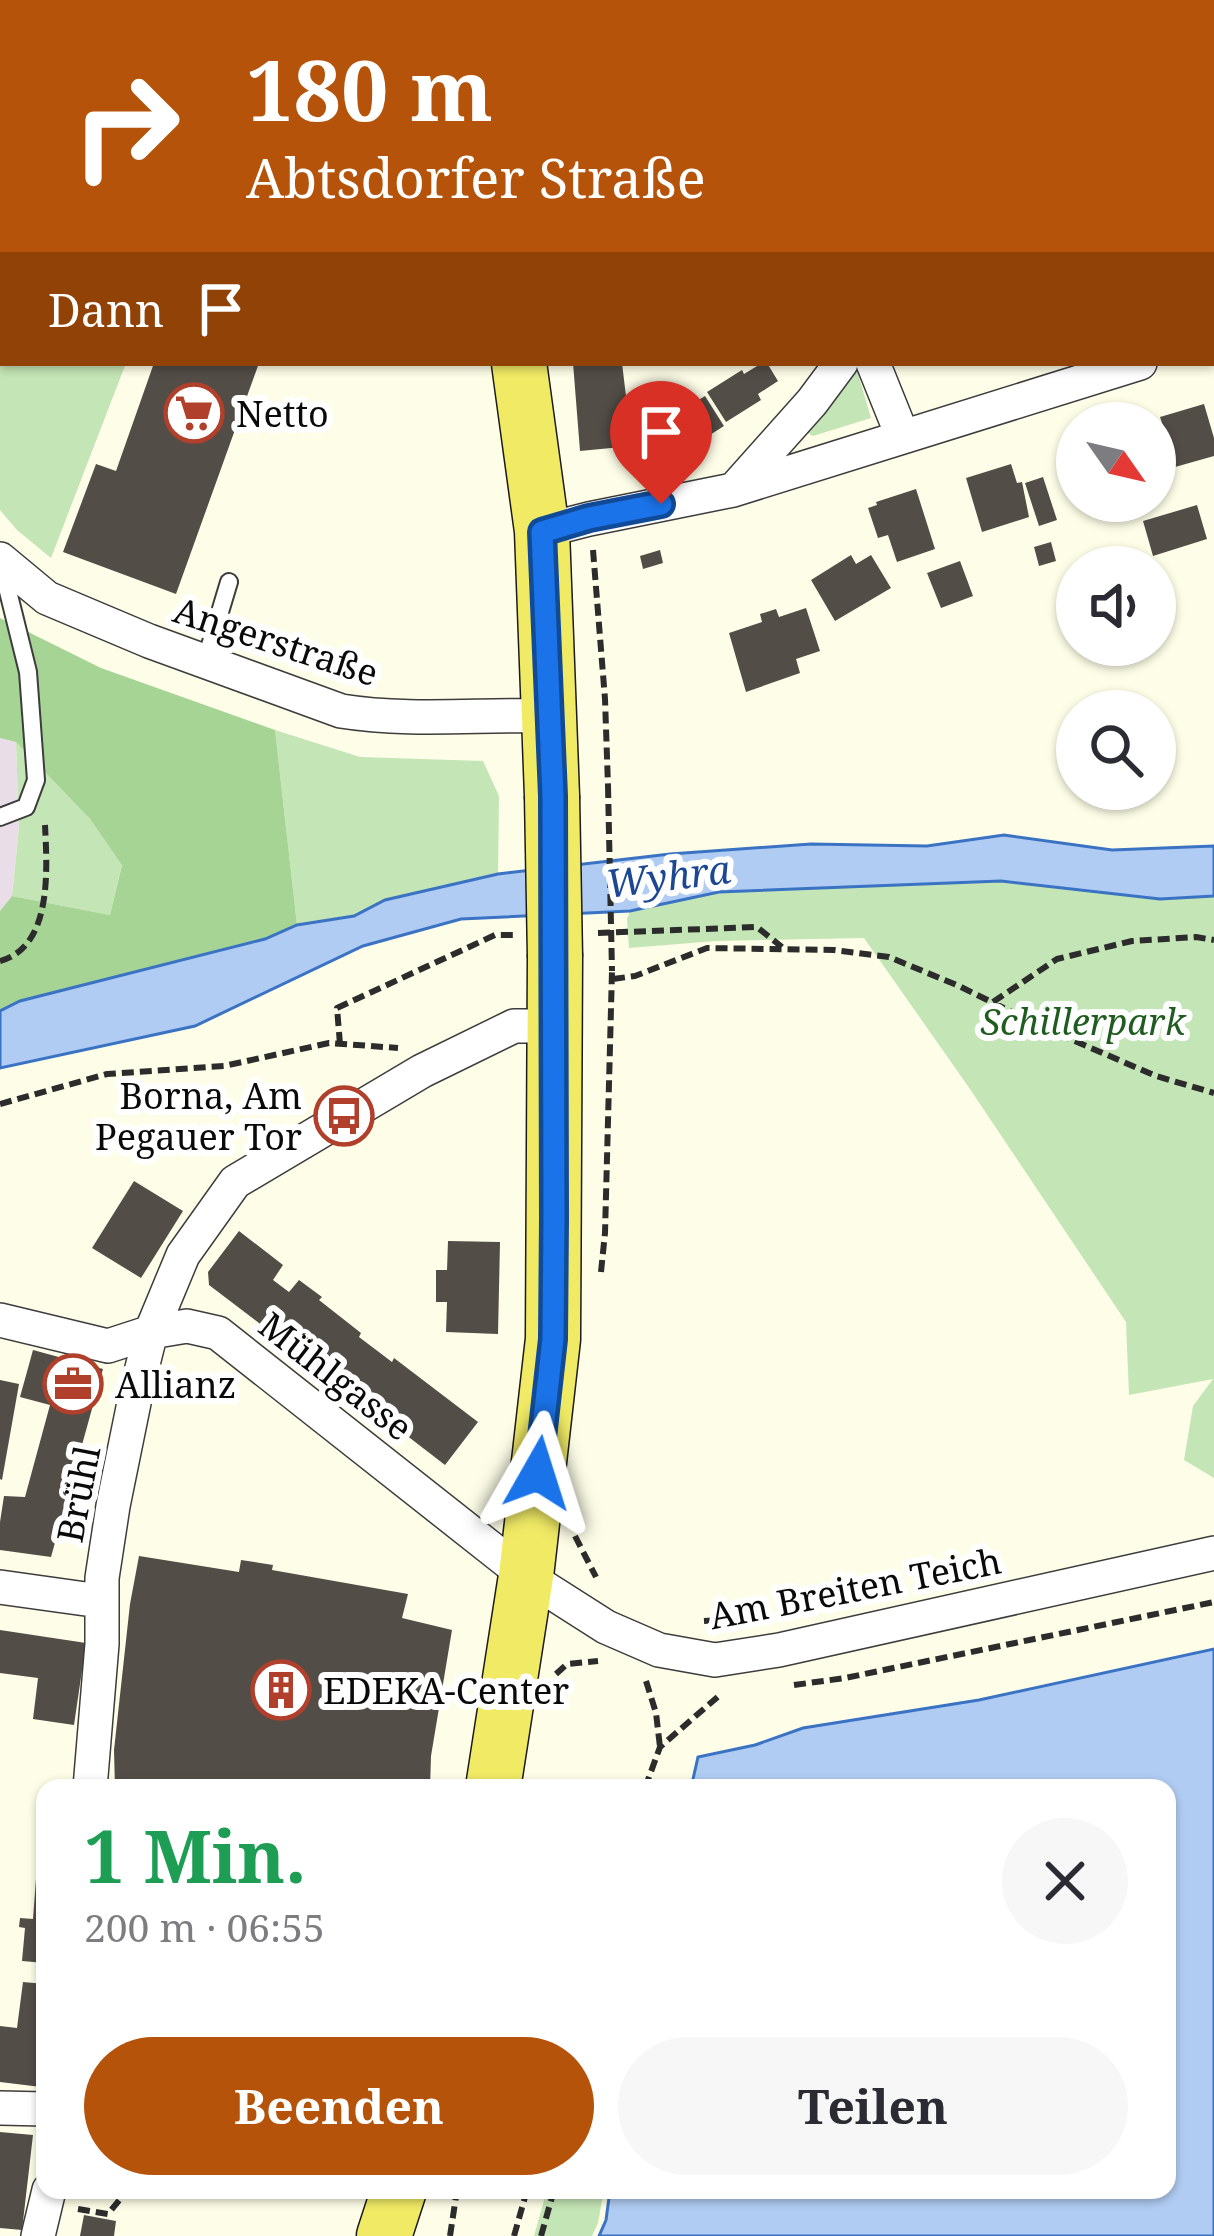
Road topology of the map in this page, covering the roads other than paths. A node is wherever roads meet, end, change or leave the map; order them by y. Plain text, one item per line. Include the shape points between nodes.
1 (520, 366) edge
2 (839, 366) edge
3 (874, 366) edge
4 (1130, 366) edge
5 (902, 435) junction
6 (733, 490) junction
7 (565, 525) junction
8 (0, 560) edge
9 (229, 582) dead end
10 (205, 662) junction
11 (549, 716) junction
12 (0, 817) edge
13 (553, 1026) junction
14 (0, 1320) edge
15 (151, 1332) junction
16 (1214, 1553) edge
17 (526, 1576) junction
18 (0, 1587) edge
19 (100, 1601) junction
20 (92, 1779) edge
21 (494, 1779) edge
22 (0, 2108) edge
23 (36, 2109) edge
24 (396, 2199) edge
25 (384, 2236) edge

1 - 7 main road
2 - 6 street
3 - 5 street
4 - 5 street
5 - 6 street
6 - 7 street
7 - 11 main road
8 - 10 street, Angerstraße via 47,598
8 - 12 lane via 28,673 36,781 26,807
9 - 10 lane
10 - 11 street, Angerstraße via 357,714
11 - 13 main road, bridge
13 - 15 street, Brühl via 514,1026 422,1071 235,1182 183,1255
13 - 17 main road via 553,1339
14 - 15 street, Mühlgasse via 108,1346
15 - 17 street, Mühlgasse via 187,1326 218,1333
15 - 19 street, Brühl
16 - 17 street, Am Breiten Teich via 716,1660 659,1650 606,1627
17 - 21 main road
18 - 19 street
19 - 20 street, Brühl
22 - 23 street
24 - 25 main road

